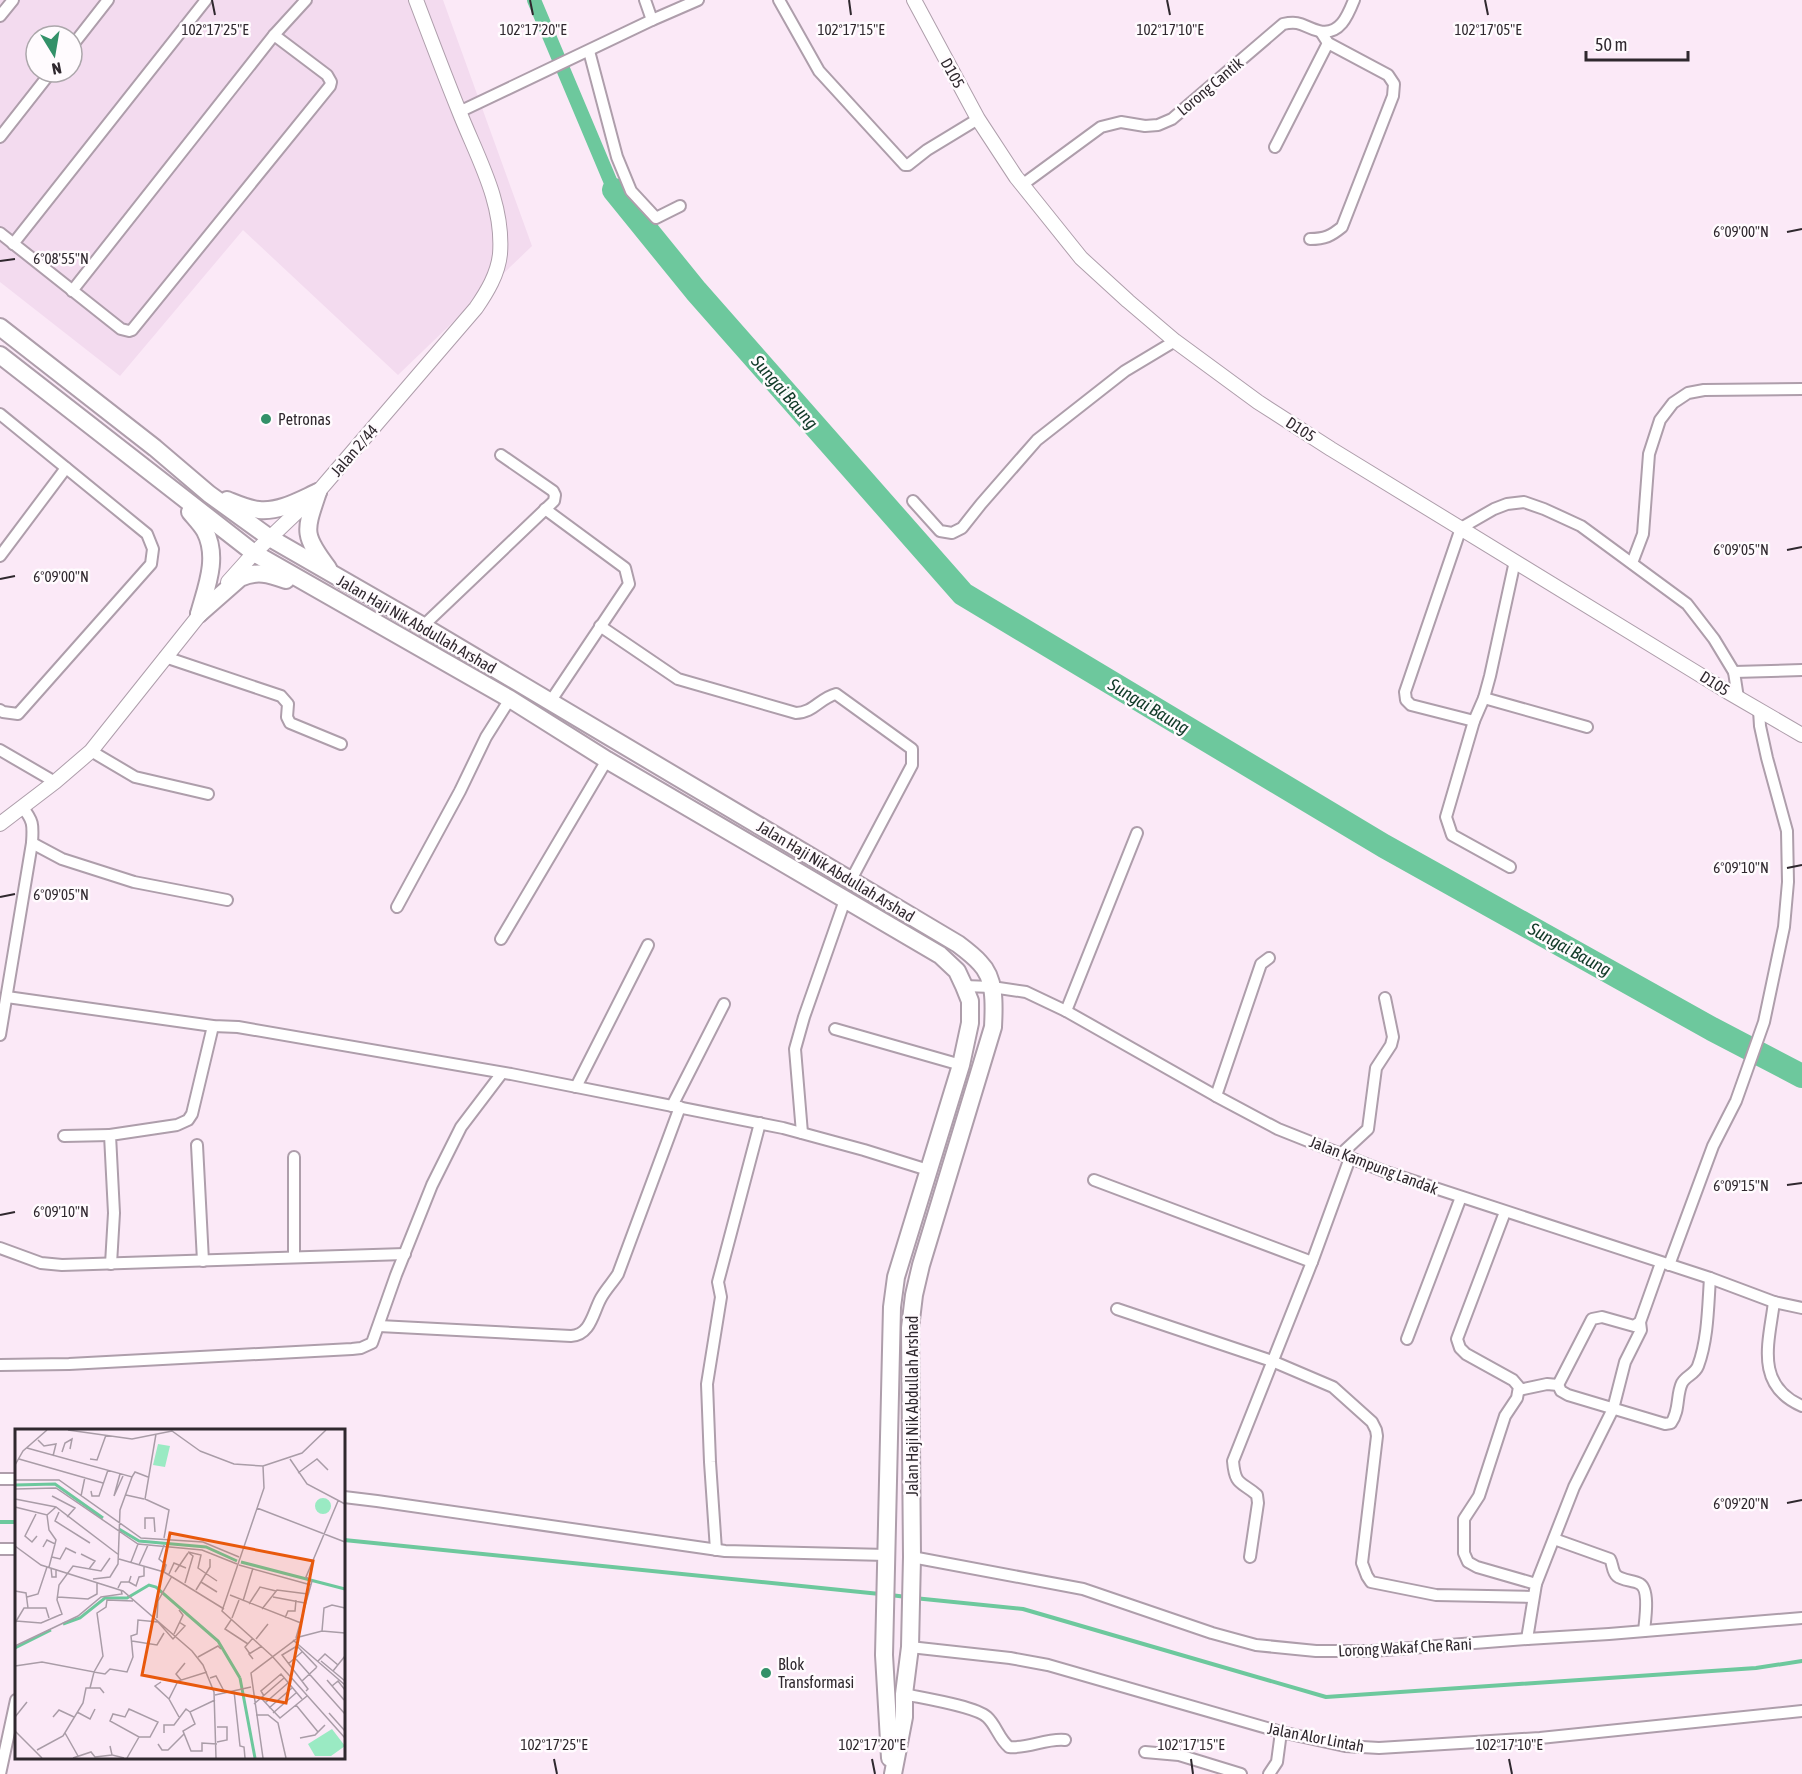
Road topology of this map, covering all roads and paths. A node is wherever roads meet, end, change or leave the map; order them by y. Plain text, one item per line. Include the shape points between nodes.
1 (13, 0) edge
2 (108, 0) edge
3 (206, 0) edge
4 (306, 0) edge
5 (416, 0) edge
6 (645, 0) edge
7 (698, 0) edge
8 (779, 0) edge
9 (914, 0) edge
10 (1354, 0) edge
11 (0, 16) edge
12 (652, 20) junction
13 (84, 31) edge
14 (1321, 32) junction
15 (274, 36) junction
16 (1328, 43) junction
17 (589, 51) junction
18 (41, 84) edge
19 (459, 112) junction
20 (978, 119) junction
21 (0, 136) edge
22 (1275, 147) dead end
23 (1022, 185) junction
24 (680, 206) dead end
25 (0, 233) edge
26 (1310, 239) dead end
27 (13, 244) junction
28 (72, 291) junction
29 (0, 327) edge
30 (1176, 341) junction
31 (0, 355) edge
32 (1802, 389) edge
33 (0, 414) edge
34 (501, 455) dead end
35 (66, 468) junction
36 (176, 492) junction
37 (318, 492) junction
38 (209, 494) junction
39 (913, 501) dead end
40 (545, 509) junction
41 (1461, 528) junction
42 (270, 538) junction
43 (254, 553) junction
44 (0, 556) edge
45 (1515, 561) junction
46 (1632, 563) junction
47 (332, 573) junction
48 (324, 593) junction
49 (199, 614) junction
50 (423, 626) junction
51 (600, 626) junction
52 (165, 657) junction
53 (1802, 670) edge
54 (1734, 672) junction
55 (1484, 698) junction
56 (1738, 698) junction
57 (510, 699) junction
58 (550, 702) junction
59 (0, 710) edge
60 (1759, 710) junction
61 (1474, 722) junction
62 (1587, 726) dead end
63 (1802, 735) edge
64 (341, 744) dead end
65 (0, 750) edge
66 (91, 751) junction
67 (607, 760) junction
68 (55, 782) junction
69 (208, 794) dead end
70 (22, 807) junction
71 (0, 824) edge
72 (1137, 833) dead end
73 (32, 843) junction
74 (1510, 867) dead end
75 (851, 880) junction
76 (227, 900) dead end
77 (846, 900) junction
78 (397, 907) dead end
79 (501, 939) dead end
80 (648, 945) dead end
81 (1269, 958) dead end
82 (964, 986) junction
83 (992, 987) junction
84 (8, 997) junction
85 (1384, 998) dead end
86 (724, 1004) dead end
87 (1066, 1011) junction
88 (213, 1026) junction
89 (835, 1029) dead end
90 (0, 1035) edge
91 (961, 1065) junction
92 (502, 1073) junction
93 (576, 1087) junction
94 (1216, 1096) junction
95 (676, 1106) junction
96 (760, 1123) junction
97 (802, 1133) junction
98 (110, 1135) junction
99 (64, 1136) dead end
100 (197, 1145) dead end
101 (1346, 1156) junction
102 (294, 1157) dead end
103 (928, 1170) junction
104 (1094, 1180) dead end
105 (1461, 1197) junction
106 (1504, 1212) junction
107 (0, 1248) edge
108 (405, 1254) junction
109 (294, 1257) junction
110 (203, 1261) junction
111 (1312, 1262) junction
112 (111, 1264) junction
113 (1665, 1264) junction
114 (1710, 1278) junction
115 (1774, 1302) junction
116 (1802, 1308) edge
117 (1116, 1309) dead end
118 (1640, 1322) junction
119 (379, 1326) junction
120 (1407, 1340) dead end
121 (1272, 1361) junction
122 (0, 1365) edge
123 (1558, 1385) junction
124 (1519, 1390) junction
125 (1802, 1406) edge
126 (1613, 1409) junction
127 (345, 1497) edge
128 (1554, 1539) junction
129 (0, 1549) edge
130 (15, 1550) edge
131 (716, 1550) junction
132 (887, 1555) junction
133 (912, 1557) junction
134 (1250, 1557) dead end
135 (1536, 1584) junction
136 (1533, 1597) junction
137 (1802, 1618) edge
138 (1644, 1631) junction
139 (1527, 1639) junction
140 (910, 1642) junction
141 (904, 1694) junction
142 (15, 1705) edge
143 (1802, 1711) edge
144 (1281, 1732) junction
145 (1065, 1740) dead end
146 (1145, 1752) dead end
147 (0, 1774) edge
148 (892, 1774) edge
149 (1241, 1774) edge
150 (1269, 1774) edge

1 - 11 street
2 - 13 street
3 - 27 street
4 - 15 street
5 - 19 street, Jalan 2/44
6 - 12 street
7 - 12 street
8 - 20 street via 819,71 905,165
9 - 20 street, D105
10 - 14 street via 1342,25
12 - 17 street
14 - 16 street
14 - 23 street, Lorong Cantik via 1295,22 1283,24 1172,119 1158,125 1121,122 1101,127
15 - 28 street
15 - 28 street via 327,75 331,82 328,89 132,330 121,329
16 - 22 street
16 - 26 street via 1388,75 1394,84 1393,96 1342,227 1332,236
17 - 19 street
17 - 24 street via 617,158 632,191 656,218
18 - 21 street
19 - 37 street, Jalan 2/44 via 498,213 500,255 494,277 476,308
20 - 23 street, D105
23 - 30 street, D105 via 1081,258
25 - 27 street
27 - 28 street
29 - 38 main road, Jalan Haji Nik Abdullah Arshad
30 - 39 street via 1125,372 1037,440 958,531 940,531
30 - 41 street, D105 via 1258,402
31 - 36 main road, Jalan Haji Nik Abdullah Arshad
32 - 46 street via 1704,390 1688,393 1673,403 1660,420 1648,454 1643,534
33 - 35 street
34 - 40 street via 553,491 554,501
35 - 44 street
35 - 59 street via 147,534 153,549 151,564 18,714
36 - 43 main road, Jalan Haji Nik Abdullah Arshad
36 - 49 main road via 205,531 210,545 211,570
37 - 38 main road via 268,510
37 - 42 street, Jalan 2/44
37 - 47 main road via 309,521 309,540
38 - 42 main road, Jalan Haji Nik Abdullah Arshad
40 - 50 street
40 - 51 street via 625,568 629,584
41 - 45 street, D105
41 - 46 street via 1494,509 1524,502 1581,526
41 - 61 street via 1405,696 1408,703 1418,707
42 - 43 street, Jalan 2/44
42 - 47 main road, Jalan Haji Nik Abdullah Arshad
43 - 48 main road, Jalan Haji Nik Abdullah Arshad
43 - 49 street, Jalan 2/44
45 - 55 street
45 - 56 street, D105
46 - 54 street via 1687,604
47 - 50 main road, Jalan Haji Nik Abdullah Arshad
48 - 49 main road via 257,572 240,578
48 - 57 main road, Jalan Haji Nik Abdullah Arshad
49 - 52 street, Jalan 2/44
50 - 58 main road, Jalan Haji Nik Abdullah Arshad
51 - 58 street
51 - 75 street via 678,679 804,713 836,694 912,749 912,765
52 - 64 street via 281,696 288,704 290,723
52 - 66 street, Jalan 2/44
53 - 54 street
54 - 56 street
55 - 61 street
55 - 62 street
56 - 60 street, D105
57 - 67 main road, Jalan Haji Nik Abdullah Arshad
57 - 78 street
58 - 75 main road, Jalan Haji Nik Abdullah Arshad
60 - 63 street, D105
60 - 113 street via 1762,737 1787,831 1784,927 1764,1022 1737,1098
61 - 74 street via 1446,817 1448,827 1452,835
65 - 68 street
66 - 68 street, Jalan 2/44
66 - 69 street via 135,777
67 - 77 main road, Jalan Haji Nik Abdullah Arshad
67 - 79 street
68 - 70 street, Jalan 2/44
70 - 71 street, Jalan 2/44
70 - 73 street via 33,823
72 - 87 street
73 - 76 street via 62,859 134,882
73 - 84 street
75 - 83 main road, Jalan Haji Nik Abdullah Arshad via 958,944 982,964
77 - 82 main road, Jalan Haji Nik Abdullah Arshad via 940,955 957,971
77 - 97 street via 795,1049
80 - 93 street
81 - 94 street via 1261,964
82 - 83 street, Jalan Kampung Landak
82 - 91 main road, Jalan Haji Nik Abdullah Arshad via 970,1002 970,1023
83 - 87 street, Jalan Kampung Landak via 1026,992
83 - 133 main road, Jalan Haji Nik Abdullah Arshad via 993,1027 914,1295 910,1328
84 - 88 street
84 - 90 street
85 - 101 street via 1392,1042 1376,1068 1368,1129
86 - 95 street
87 - 94 street, Jalan Kampung Landak
88 - 92 street via 238,1027
88 - 98 street via 188,1120
89 - 91 street
91 - 103 main road, Jalan Haji Nik Abdullah Arshad
92 - 93 street
92 - 108 street via 461,1127 432,1185
93 - 95 street
94 - 101 street, Jalan Kampung Landak via 1278,1129
95 - 96 street
95 - 119 street via 618,1274 582,1334
96 - 97 street
96 - 131 street via 718,1282 721,1297 707,1384
97 - 103 street
98 - 99 street
98 - 112 street via 114,1213
100 - 110 street
101 - 105 street, Jalan Kampung Landak
101 - 111 street
102 - 109 street
103 - 132 main road, Jalan Haji Nik Abdullah Arshad via 896,1277 892,1307
104 - 111 street
105 - 106 street, Jalan Kampung Landak
105 - 120 street
106 - 113 street, Jalan Kampung Landak
106 - 124 street via 1457,1339 1466,1354 1513,1380
107 - 112 street via 41,1263
108 - 109 street
108 - 119 street
109 - 110 street
110 - 112 street
111 - 121 street
113 - 114 street, Jalan Kampung Landak
113 - 118 street
114 - 115 street, Jalan Kampung Landak
114 - 126 street via 1699,1364 1682,1383 1674,1420 1665,1424
115 - 116 street, Jalan Kampung Landak
115 - 125 street via 1767,1358 1770,1370 1780,1391
117 - 121 street
118 - 123 street via 1634,1326 1602,1317 1592,1319
118 - 126 street via 1641,1330 1625,1362
119 - 122 street via 372,1343 361,1348
121 - 134 street via 1233,1461 1238,1482 1257,1495
121 - 136 street via 1333,1387 1376,1430 1362,1561 1371,1582 1436,1595
123 - 124 street
123 - 126 street via 1568,1395
124 - 135 street via 1505,1416 1479,1496 1464,1519 1464,1553 1468,1562 1477,1567
126 - 128 street via 1574,1487
127 - 131 street
128 - 135 street
128 - 138 street via 1610,1558 1618,1577 1644,1587
129 - 130 street
131 - 132 street
132 - 148 main road, Jalan Haji Nik Abdullah Arshad via 884,1636
133 - 139 street, Lorong Wakaf Che Rani via 1083,1588 1256,1645 1372,1651
133 - 140 main road, Jalan Haji Nik Abdullah Arshad
135 - 136 street
136 - 139 street
137 - 138 street, Lorong Wakaf Che Rani
138 - 139 street, Lorong Wakaf Che Rani
140 - 141 main road, Jalan Haji Nik Abdullah Arshad
140 - 144 street, Jalan Alor Lintah via 1048,1665
141 - 145 street via 978,1711 989,1719 1009,1747
141 - 148 main road, Jalan Haji Nik Abdullah Arshad
142 - 147 street
143 - 144 street, Jalan Alor Lintah via 1540,1738 1379,1748 1345,1746
144 - 150 street via 1276,1762
146 - 149 street via 1179,1755

